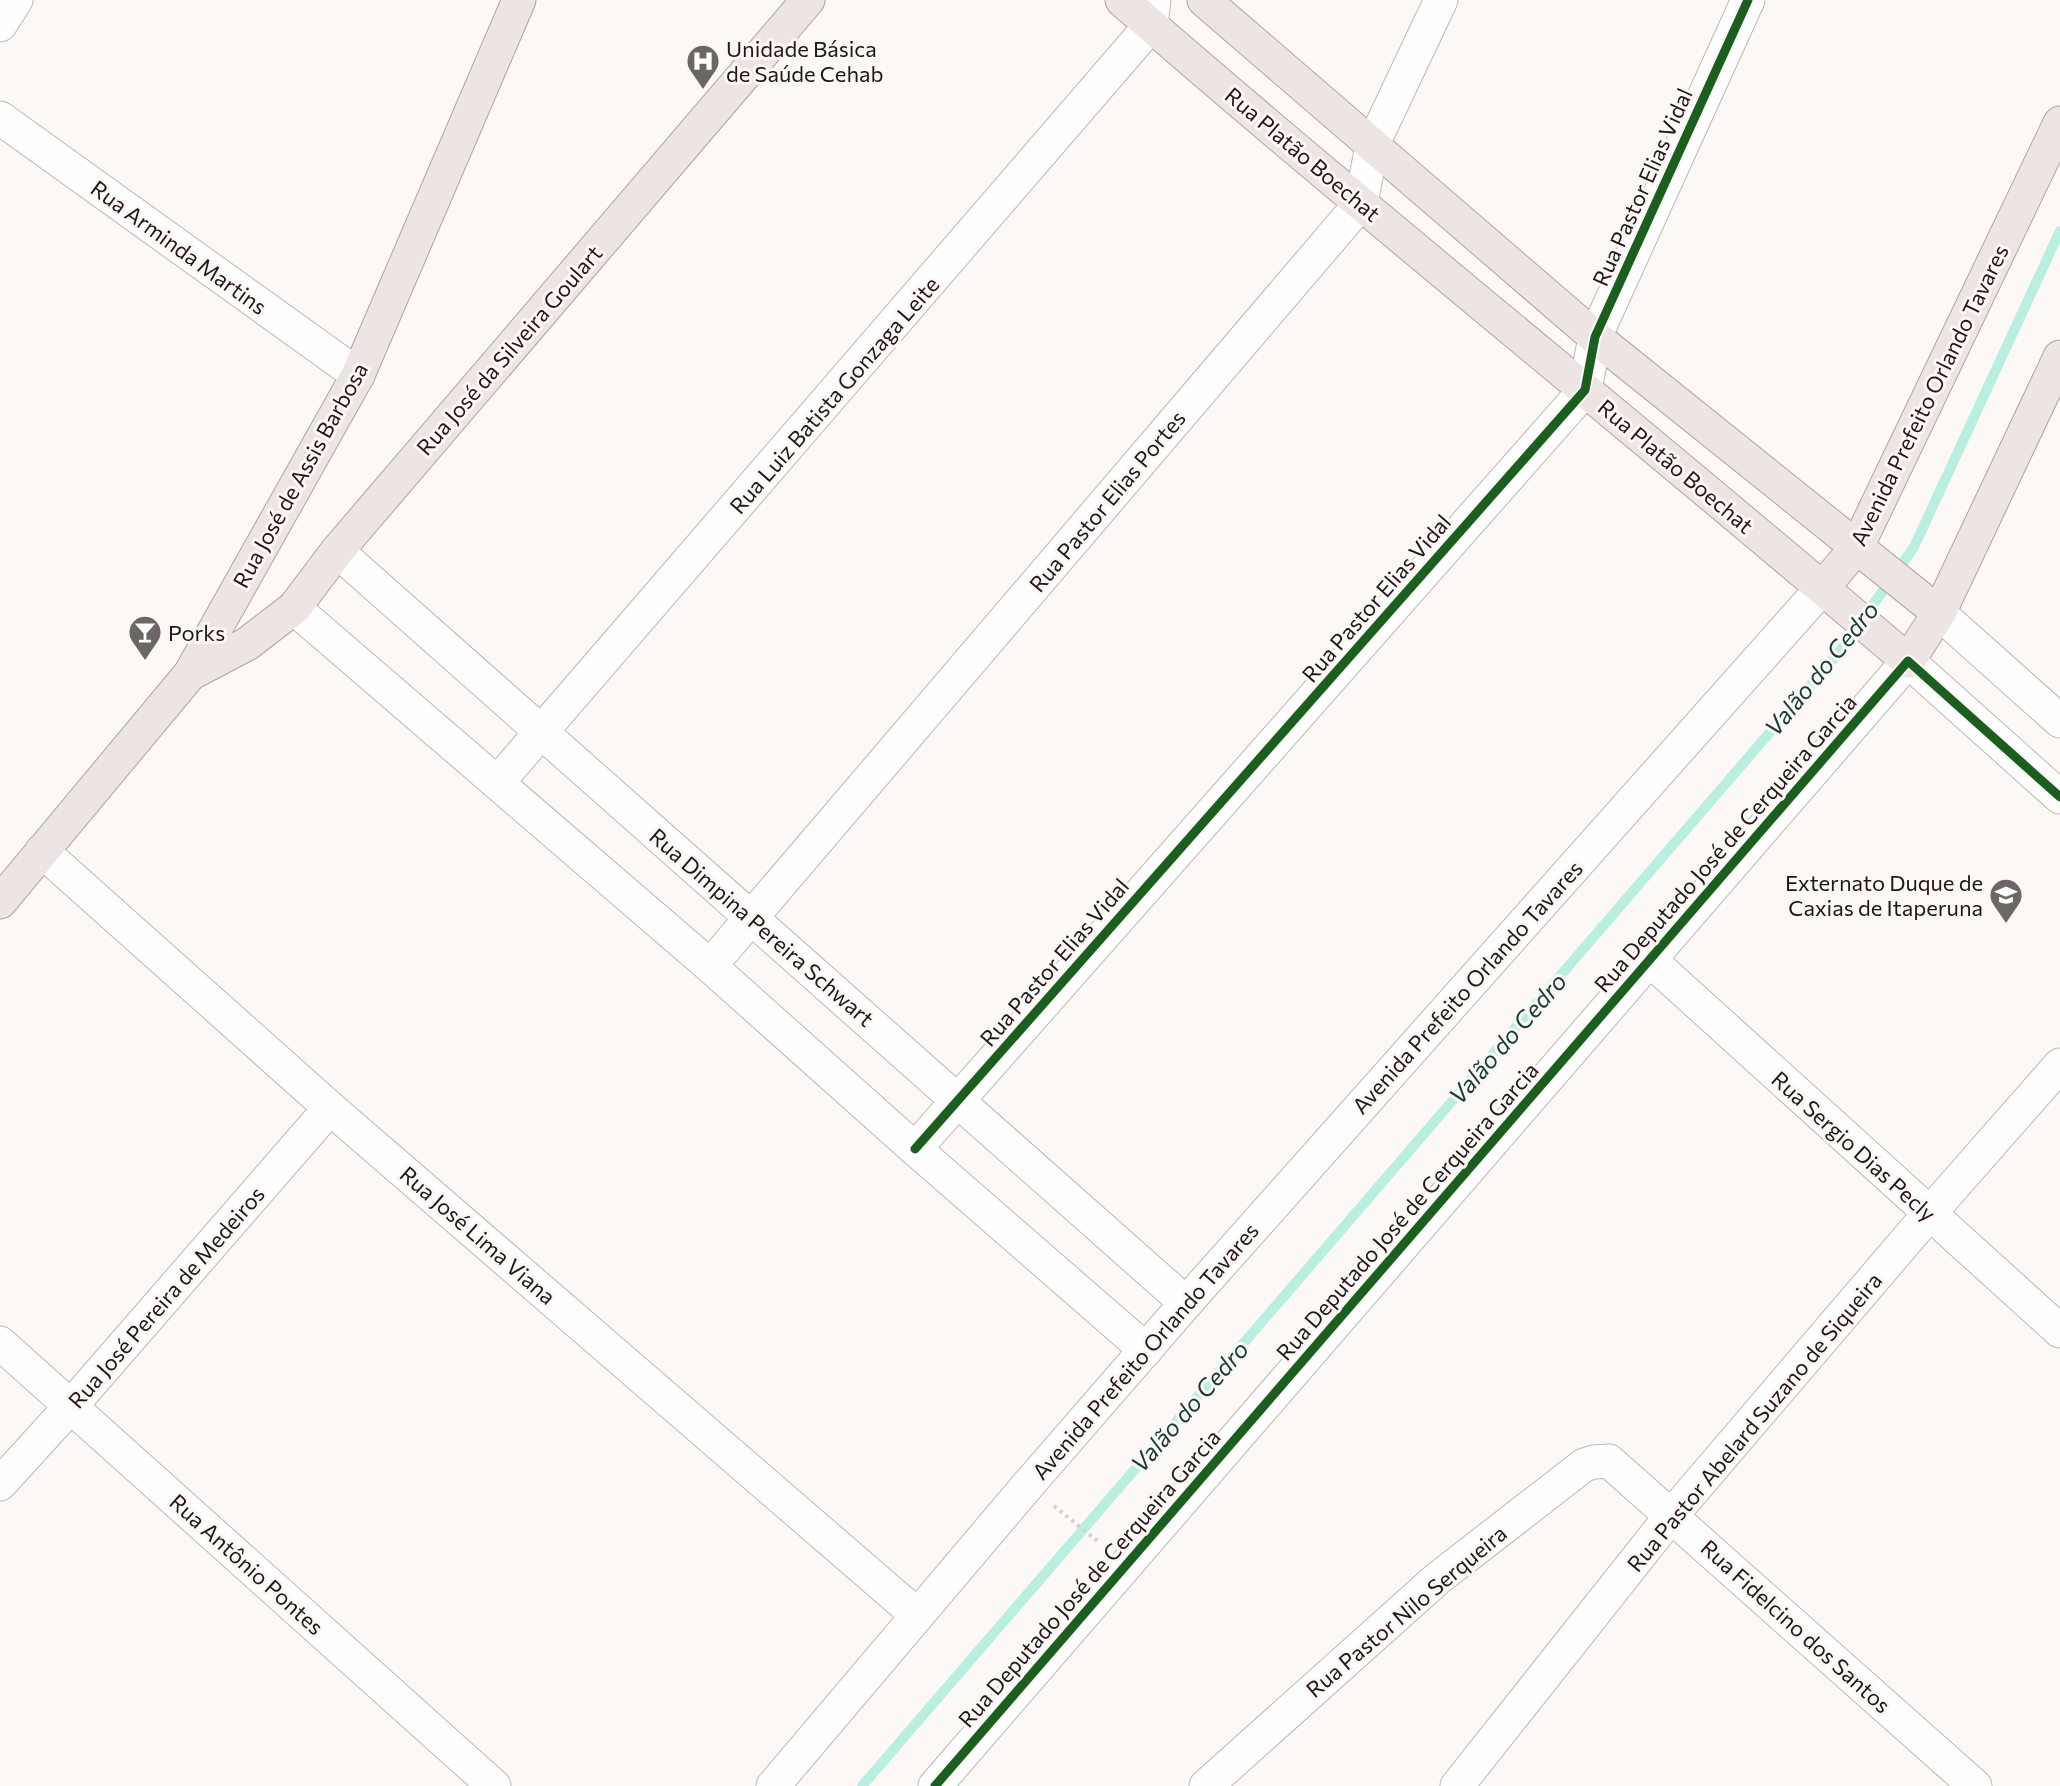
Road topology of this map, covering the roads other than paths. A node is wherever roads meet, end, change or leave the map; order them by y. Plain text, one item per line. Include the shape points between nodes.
1 (16, 0) edge
2 (519, 0) edge
3 (808, 0) edge
4 (1122, 0) edge
5 (1204, 0) edge
6 (1441, 0) edge
7 (1748, 0) edge
8 (1153, 13) edge
9 (0, 26) edge
10 (0, 118) edge
11 (2060, 123) edge
12 (1372, 146) junction
13 (1361, 203) junction
14 (1595, 338) junction
15 (2060, 357) edge
16 (358, 375) junction
17 (1585, 390) junction
18 (337, 551) junction
19 (1865, 554) junction
20 (1833, 596) junction
21 (294, 608) junction
22 (1939, 613) junction
23 (1908, 661) junction
24 (190, 674) junction
25 (2060, 721) edge
26 (542, 734) junction
27 (498, 782) junction
28 (2060, 797) edge
29 (42, 851) junction
30 (0, 902) edge
31 (752, 917) junction
32 (1650, 960) junction
33 (710, 966) junction
34 (2060, 1065) edge
35 (958, 1100) junction
36 (330, 1108) junction
37 (915, 1149) junction
38 (1929, 1214) junction
39 (1186, 1303) junction
40 (2060, 1331) edge
41 (0, 1343) edge
42 (1146, 1350) junction
43 (71, 1406) junction
44 (1617, 1466) joint
45 (0, 1485) edge
46 (1671, 1516) junction
47 (917, 1615) junction
48 (494, 1786) edge
49 (773, 1786) edge
50 (935, 1786) edge
51 (1206, 1786) edge
52 (1457, 1786) edge
53 (1975, 1786) edge

1 - 9 street
2 - 16 main road, Rua José de Assis Barbosa
3 - 18 main road, Rua José da Silveira Goulart
4 - 8 main road, Rua Platão Boechat
5 - 12 main road
6 - 12 street, Rua Pastor Elias Portes
7 - 14 street, Rua Pastor Elias Vidal
8 - 13 main road, Rua Platão Boechat
8 - 26 street, Rua Luiz Batista Gonzaga Leite
10 - 16 street, Rua Arminda Martins
11 - 19 main road, Avenida Prefeito Orlando Tavares
12 - 13 street, Rua Pastor Elias Portes
12 - 14 main road
13 - 17 main road, Rua Platão Boechat
13 - 31 street, Rua Pastor Elias Portes
14 - 17 street, Rua Pastor Elias Vidal
14 - 19 main road
15 - 22 main road
16 - 24 main road, Rua José de Assis Barbosa
17 - 20 main road, Rua Platão Boechat
17 - 35 street, Rua Pastor Elias Vidal
18 - 21 main road, Rua José da Silveira Goulart
18 - 26 street, Rua Dimpina Pereira Schwart
19 - 20 main road, Avenida Prefeito Orlando Tavares
19 - 22 main road
20 - 23 main road, Rua Platão Boechat
20 - 39 street, Avenida Prefeito Orlando Tavares
21 - 24 main road, Rua José da Silveira Goulart via 247,644
21 - 27 street
22 - 23 main road
22 - 25 street
23 - 28 street, Rua Platão Boechat
23 - 32 street, Rua Deputado José de Cerqueira Garcia
24 - 29 main road, Rua José de Assis Barbosa
26 - 27 street, Rua Luiz Batista Gonzaga Leite
26 - 31 street, Rua Dimpina Pereira Schwart
27 - 33 street
29 - 30 main road, Rua José de Assis Barbosa
29 - 36 street, Rua José Lima Viana
31 - 33 street, Rua Pastor Elias Portes
31 - 35 street, Rua Dimpina Pereira Schwart
32 - 38 street, Rua Sergio Dias Pecly
32 - 50 street, Rua Deputado José de Cerqueira Garcia
33 - 37 street
34 - 38 street, Rua Pastor Abelard Suzano de Siqueira
35 - 37 street, Rua Pastor Elias Vidal
35 - 39 street, Rua Dimpina Pereira Schwart
36 - 43 street, Rua José Pereira de Medeiros
36 - 47 street, Rua José Lima Viana
37 - 42 street
38 - 40 street, Rua Sergio Dias Pecly
38 - 46 street, Rua Pastor Abelard Suzano de Siqueira
39 - 42 street, Avenida Prefeito Orlando Tavares
41 - 43 street, Rua Antônio Pontes
42 - 47 street, Avenida Prefeito Orlando Tavares
43 - 45 street, Rua José Pereira de Medeiros
43 - 48 street, Rua Antônio Pontes
44 - 46 street, Rua Fidelcino dos Santos
44 - 51 street, Rua Pastor Nilo Serqueira via 1609,1461 1584,1465 1437,1579
46 - 52 street, Rua Pastor Abelard Suzano de Siqueira
46 - 53 street, Rua Fidelcino dos Santos
47 - 49 street, Avenida Prefeito Orlando Tavares

